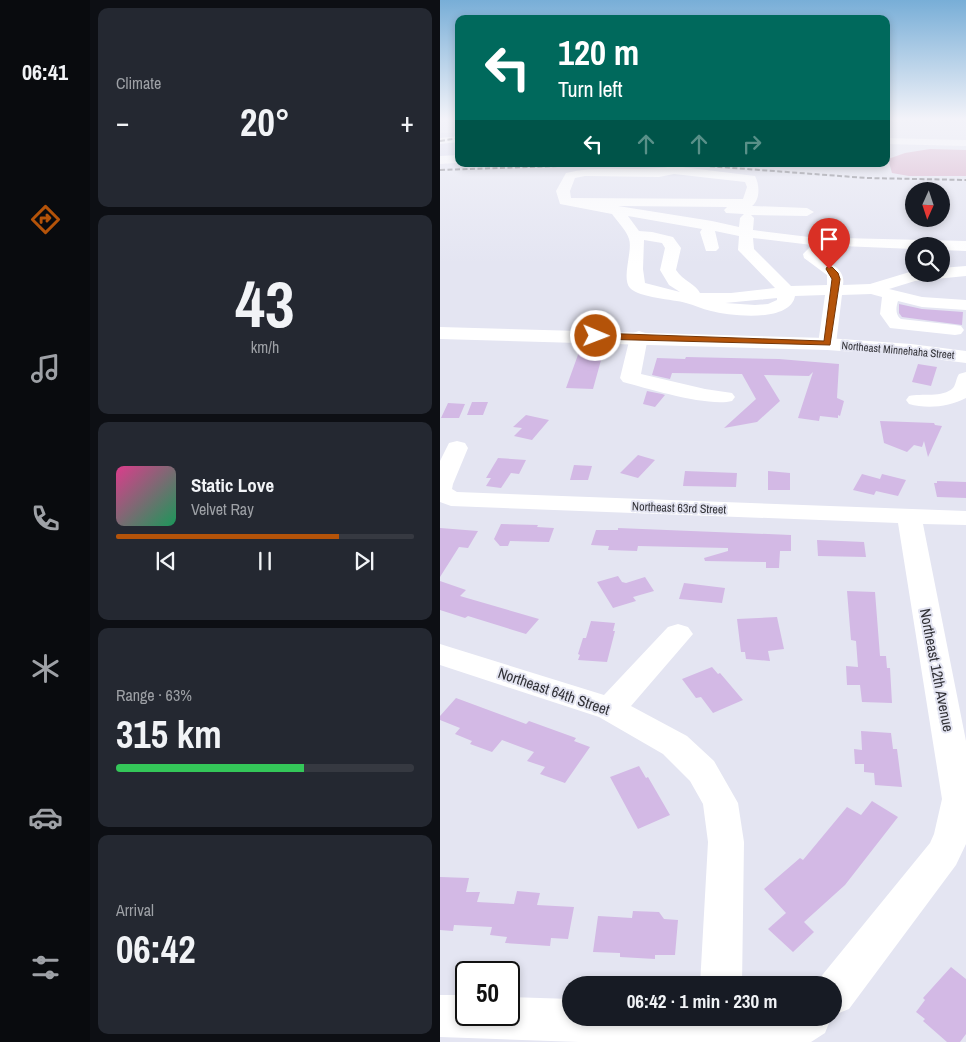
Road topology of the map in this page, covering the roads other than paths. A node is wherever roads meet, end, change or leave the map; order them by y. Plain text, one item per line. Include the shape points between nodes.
1 (643, 172) junction
2 (585, 186) dead end
3 (708, 187) dead end
4 (566, 190) junction
5 (671, 197) junction
6 (749, 207) junction
7 (617, 211) junction
8 (707, 224) junction
9 (809, 225) junction
10 (633, 240) junction
11 (668, 240) junction
12 (966, 246) edge
13 (710, 248) dead end
14 (654, 253) dead end
15 (966, 271) edge
16 (950, 273) edge
17 (905, 278) edge
18 (834, 289) junction
19 (871, 289) junction
20 (787, 291) junction
21 (891, 295) junction
22 (692, 297) junction
23 (966, 305) edge
24 (955, 330) dead end
25 (440, 332) edge
26 (639, 337) junction
27 (827, 344) junction
28 (966, 357) edge
29 (962, 393) edge
30 (725, 397) dead end
31 (916, 400) dead end
32 (456, 448) dead end
33 (909, 517) junction
34 (966, 518) edge
35 (678, 634) dead end
36 (443, 659) edge
37 (610, 709) junction
38 (961, 767) edge
39 (721, 976) edge
40 (842, 984) edge
41 (562, 1013) edge
42 (440, 1016) edge
43 (762, 1026) edge
44 (797, 1026) edge

1 - 4 street via 585,172
1 - 5 street
1 - 6 street via 688,171
2 - 4 street
3 - 6 street
4 - 5 street
4 - 5 street
4 - 7 street
5 - 6 street
5 - 6 street via 732,183
5 - 7 street
5 - 8 street
6 - 8 street
6 - 9 street
6 - 9 street via 789,204
6 - 20 street via 746,250
7 - 10 street
8 - 11 street
8 - 13 street
9 - 12 street via 841,242
9 - 18 street via 812,258 834,273
10 - 11 street
10 - 14 street via 655,244
10 - 22 street via 637,286 650,284 654,294
11 - 22 street via 673,248 668,270 675,282 690,291
15 - 16 street
17 - 19 street
18 - 19 street
18 - 20 street
18 - 27 street
19 - 21 street
20 - 22 street via 784,302 765,310 711,306
21 - 23 street via 922,302
21 - 24 street via 887,303 888,316 896,324
25 - 26 main road, Northeast Minnehaha Street
26 - 27 main road, Northeast Minnehaha Street
26 - 30 street via 630,378
27 - 28 main road, Northeast Minnehaha Street
29 - 31 street via 940,400
32 - 33 street, Northeast 63rd Street via 440,491 451,499
33 - 34 street, Northeast 63rd Street
33 - 38 street, Northeast 12th Avenue
35 - 37 street
36 - 37 street, Northeast 64th Street
37 - 39 street, Northeast 64th Street via 675,745 702,770 720,803 726,842
38 - 40 street, Northeast 12th Avenue via 960,799 944,854
41 - 42 street
43 - 44 street via 772,1030

